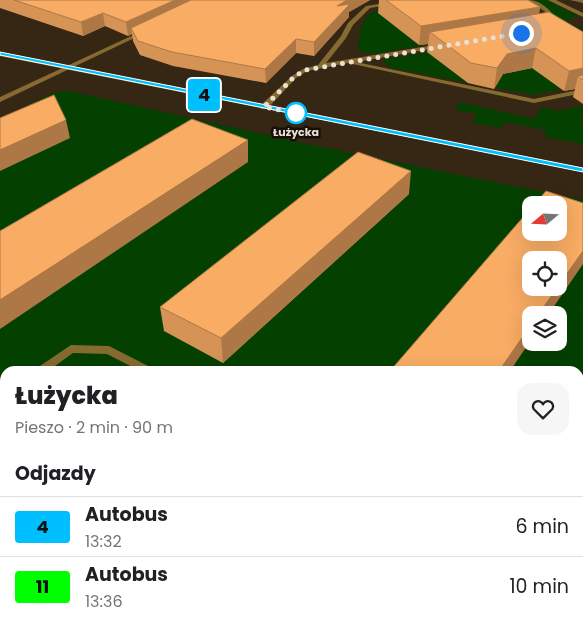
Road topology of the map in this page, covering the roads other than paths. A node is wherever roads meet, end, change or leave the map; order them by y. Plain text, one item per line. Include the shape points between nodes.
1 (416, 0) edge
2 (531, 0) edge
3 (551, 0) edge
4 (573, 0) edge
5 (583, 2) edge
6 (583, 15) edge
7 (551, 27) edge
8 (152, 28) edge
9 (453, 44) edge
10 (0, 54) edge
11 (346, 62) junction
12 (320, 66) junction
13 (69, 68) junction
14 (583, 91) edge
15 (0, 100) edge
16 (264, 107) junction
17 (583, 170) edge
18 (48, 366) edge
19 (139, 366) edge

1 - 12 street via 368,7 350,24 344,37
2 - 7 street via 555,18 557,23
3 - 6 street
4 - 5 street
8 - 13 street
9 - 11 street
10 - 13 street
11 - 12 street
11 - 14 street via 534,101
12 - 16 street via 294,77
13 - 15 street
13 - 16 street
16 - 17 street
18 - 19 street via 70,349 110,350

